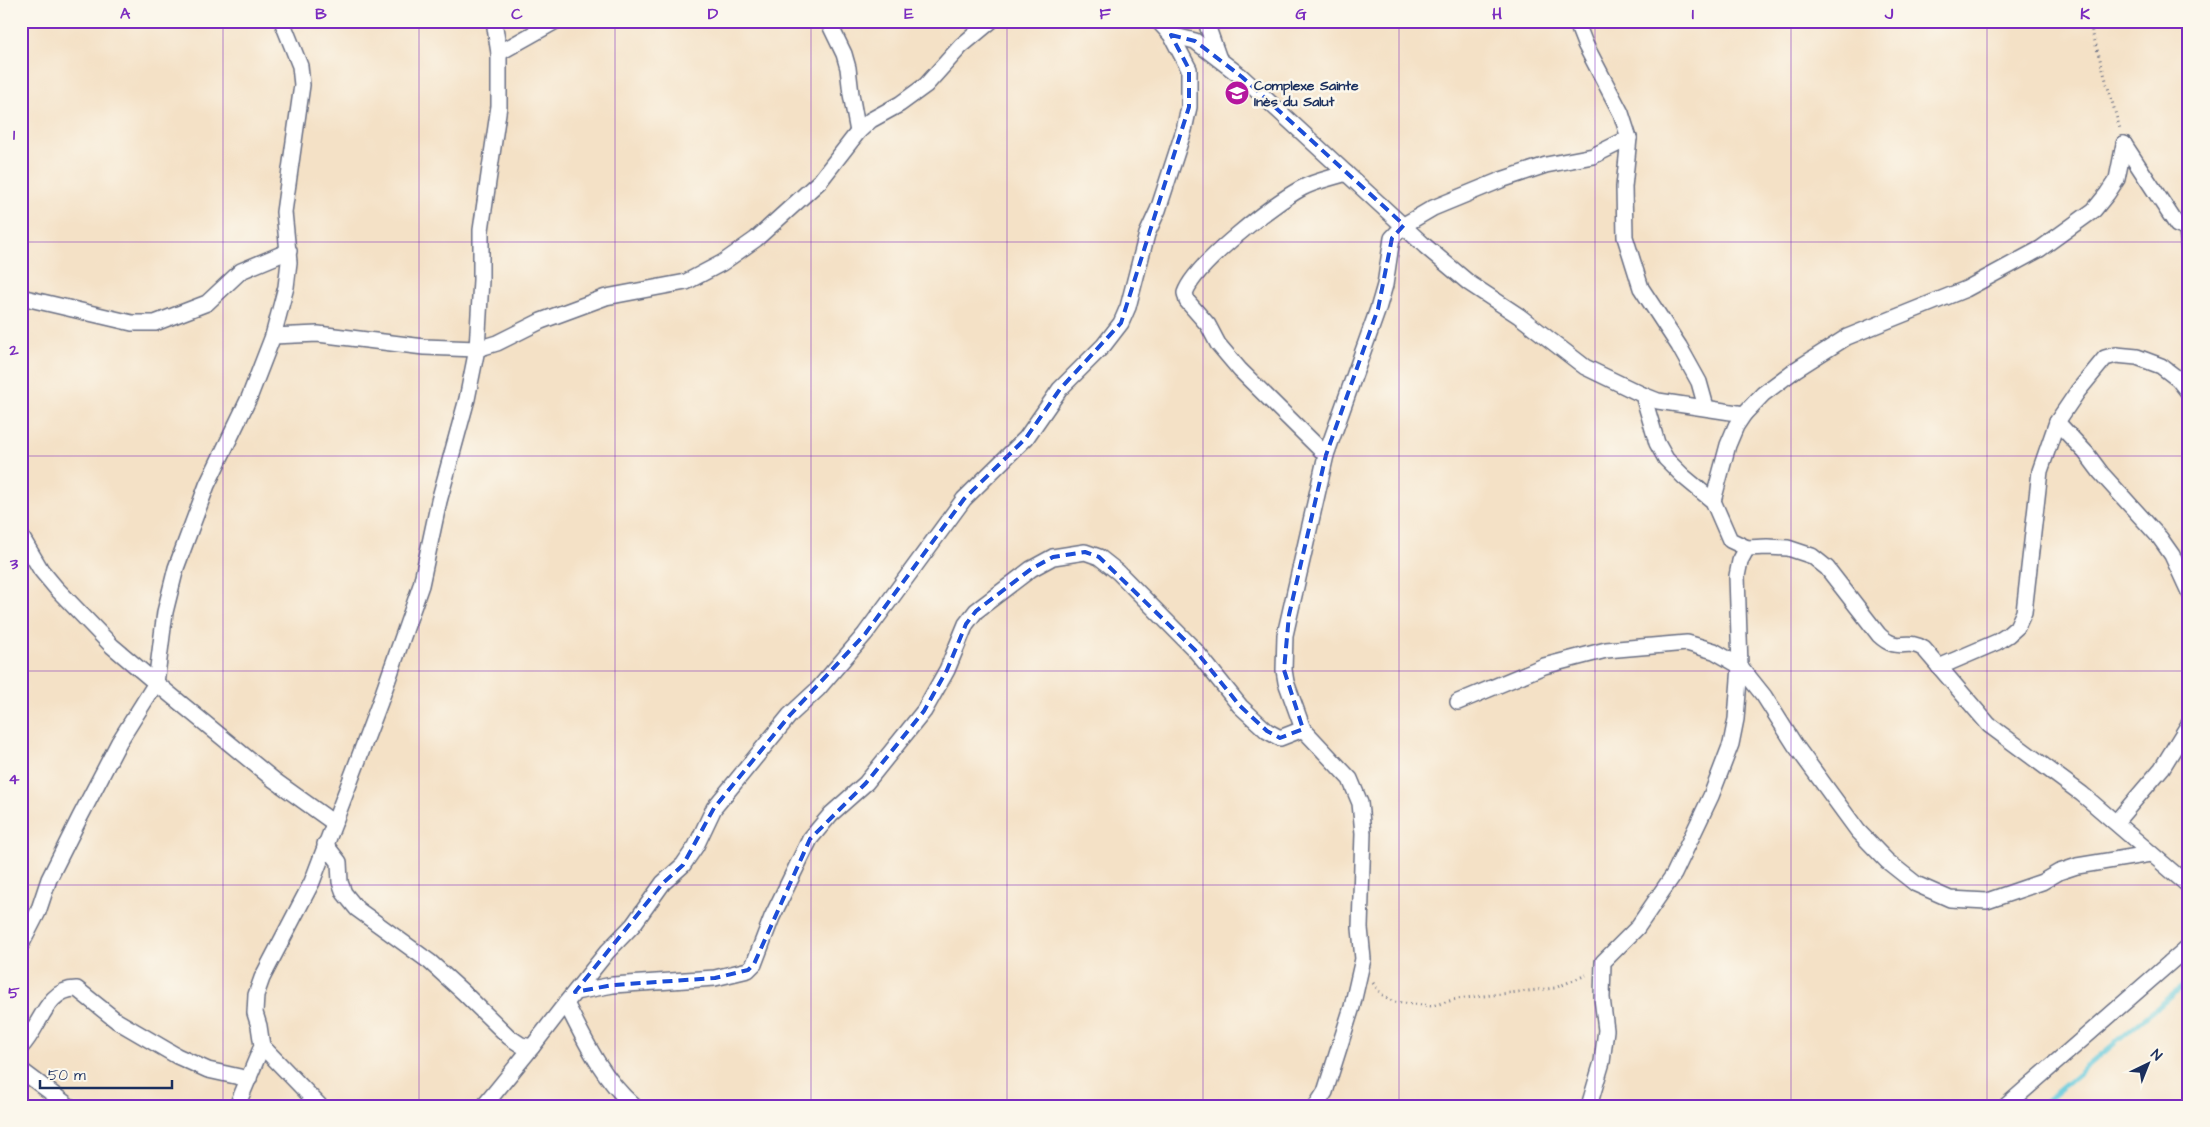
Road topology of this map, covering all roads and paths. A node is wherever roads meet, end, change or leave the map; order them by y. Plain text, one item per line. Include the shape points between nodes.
1 (282, 21) edge
2 (494, 21) edge
3 (556, 21) edge
4 (828, 21) edge
5 (991, 21) edge
6 (1158, 21) edge
7 (1207, 21) edge
8 (1576, 21) edge
9 (2089, 21) edge
10 (1172, 35) junction
11 (499, 53) junction
12 (1219, 59) junction
13 (858, 132) junction
14 (1629, 138) junction
15 (2124, 144) junction
16 (1346, 173) junction
17 (1404, 225) junction
18 (2188, 230) edge
19 (2189, 250) edge
20 (289, 251) junction
21 (21, 297) edge
22 (272, 336) junction
23 (477, 349) junction
24 (2189, 393) edge
25 (1642, 394) junction
26 (1706, 407) junction
27 (1744, 414) junction
28 (2057, 422) junction
29 (1326, 455) junction
30 (1713, 501) junction
31 (21, 536) edge
32 (1747, 548) junction
33 (2189, 592) edge
34 (1740, 666) junction
35 (1939, 667) junction
36 (156, 683) junction
37 (1458, 702) dead end
38 (2189, 724) edge
39 (1303, 729) junction
40 (2116, 822) junction
41 (334, 823) junction
42 (325, 844) junction
43 (2150, 854) junction
44 (2189, 886) edge
45 (21, 945) edge
46 (2189, 946) edge
47 (1364, 959) junction
48 (1603, 962) junction
49 (571, 998) junction
50 (262, 1046) junction
51 (21, 1047) edge
52 (532, 1047) junction
53 (21, 1070) edge
54 (250, 1078) junction
55 (69, 1106) edge
56 (237, 1106) edge
57 (320, 1106) edge
58 (484, 1106) edge
59 (634, 1106) edge
60 (1316, 1106) edge
61 (1590, 1106) edge
62 (2006, 1106) edge

1 - 20 street via 300,66 302,85 284,212
2 - 11 street
3 - 11 street
4 - 13 street via 848,68
5 - 13 street via 961,46 926,85
6 - 10 street
7 - 12 street
8 - 14 street via 1621,113
9 - 15 path
10 - 12 street via 1196,41
10 - 49 street via 1189,69 1189,107 1158,210 1146,234 1121,323 1060,389 1026,438 964,499 865,634 790,716 714,808 683,865 663,883
11 - 23 street via 499,106 481,230
12 - 16 street
13 - 23 street via 807,194 756,239 722,263 686,282 606,297 580,306
14 - 17 street via 1593,156 1546,165 1501,180 1433,208
14 - 26 street via 1624,187 1625,238 1641,288 1699,382
15 - 18 street via 2177,225
15 - 27 street via 2117,179 2107,194 2094,210 2060,235 1966,289 1847,337 1795,370
16 - 17 street
16 - 29 street via 1305,187 1277,202 1236,236 1191,281 1185,293 1218,344 1240,370
17 - 25 street via 1469,283 1519,316 1585,367
17 - 29 street via 1392,238 1378,309
18 - 19 street
20 - 21 street via 241,271 207,303 155,323 132,323
20 - 22 street via 286,287
22 - 23 street via 318,334 424,347
22 - 36 street via 176,568 164,612
23 - 41 street via 421,585
24 - 28 street via 2161,366 2137,357 2116,355 2106,358 2078,390
25 - 26 street via 1658,401
25 - 30 street via 1656,443 1666,459
26 - 27 street
27 - 30 street via 1728,445
28 - 33 street via 2160,538 2172,555
28 - 35 street via 2040,472 2024,612 2017,627 1997,642
29 - 39 street via 1285,635 1286,682
30 - 32 street via 1730,540
31 - 36 street via 56,588 112,646
32 - 34 street via 1737,576
32 - 35 street via 1788,548 1812,556 1827,568 1887,643 1894,646 1917,644
34 - 37 street via 1714,650 1687,643 1606,650 1544,666
34 - 43 street via 1858,831 1887,861 1916,884 1950,899 1987,901 2077,866
34 - 48 street via 1731,744 1710,796 1667,887 1637,928
35 - 40 street via 1989,725
36 - 41 street via 274,780
36 - 45 street via 119,742 49,879 38,912
38 - 40 street via 2162,768
39 - 47 street via 1350,779 1360,803 1363,833 1360,928
39 - 49 street via 1280,738 1266,731 1240,706 1159,612 1099,557 1085,552 1053,557 1031,569 976,611 966,624 947,670 924,711 866,783 810,839 783,892 754,964 748,970 715,978 613,984
40 - 43 street
41 - 42 street
42 - 50 street via 312,882 256,995 255,1013
42 - 52 street via 339,862 340,882 350,901 430,962 509,1037 521,1045
43 - 44 street
46 - 62 street
47 - 48 path via 1381,994 1394,1002 1432,1006 1456,999 1555,988 1584,976
47 - 60 street via 1325,1092
48 - 61 street via 1602,998 1606,1030 1602,1062
49 - 52 street
49 - 59 street via 607,1077
50 - 54 street
50 - 57 street
51 - 54 street via 31,1037 53,998 62,991 77,989 117,1021 177,1056 208,1070
52 - 58 street
53 - 55 street
54 - 56 street

